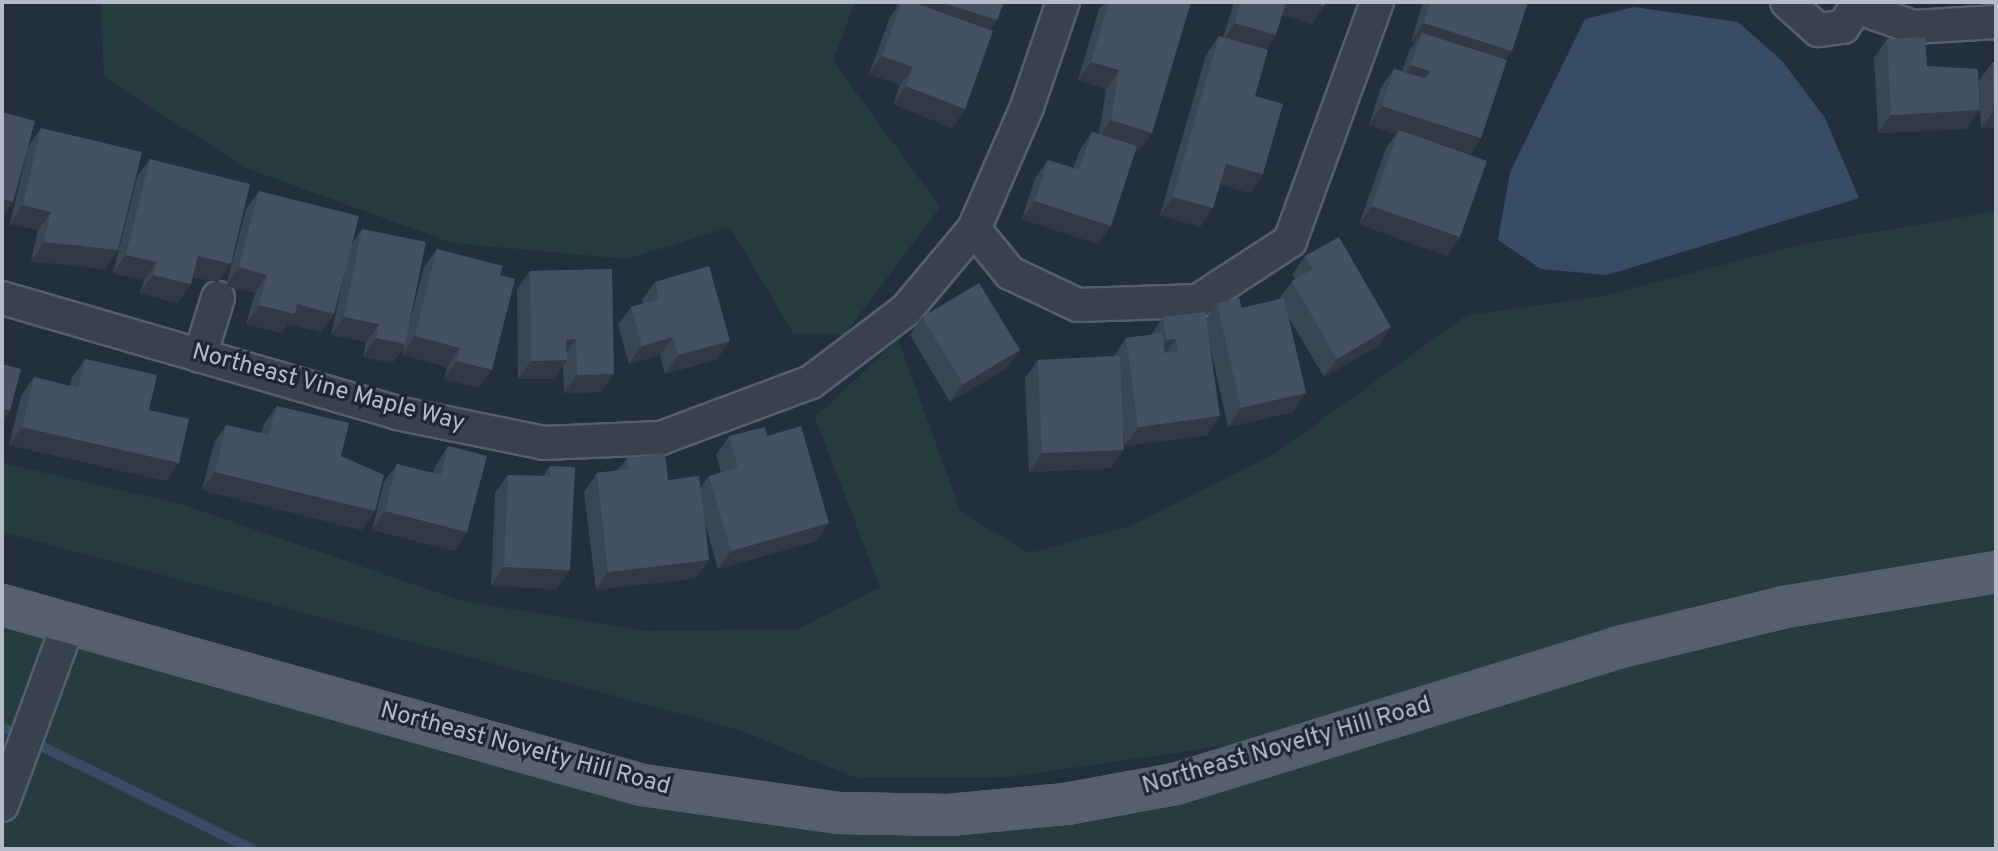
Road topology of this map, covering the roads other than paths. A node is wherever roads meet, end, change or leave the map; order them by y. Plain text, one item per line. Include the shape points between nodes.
1 (1063, 2) edge
2 (1377, 2) edge
3 (1787, 2) edge
4 (1860, 5) edge
5 (1996, 22) edge
6 (974, 229) junction
7 (2, 298) edge
8 (218, 298) dead end
9 (200, 356) junction
10 (1996, 572) edge
11 (2, 605) edge
12 (69, 622) junction
13 (2, 805) edge

1 - 6 street, Northeast Vine Maple Way via 1027,107
2 - 6 street via 1290,241 1198,300 1078,305 1010,273
3 - 4 street via 1818,30 1843,27
4 - 5 street via 1913,27
6 - 9 street, Northeast Vine Maple Way via 906,310 811,382 661,438 544,443 397,413
7 - 9 street, Northeast Vine Maple Way
8 - 9 street
10 - 12 main road, Northeast Novelty Hill Road via 1785,607 1620,647 1175,784 949,815 839,813 642,785
11 - 12 main road, Northeast Novelty Hill Road
12 - 13 street

